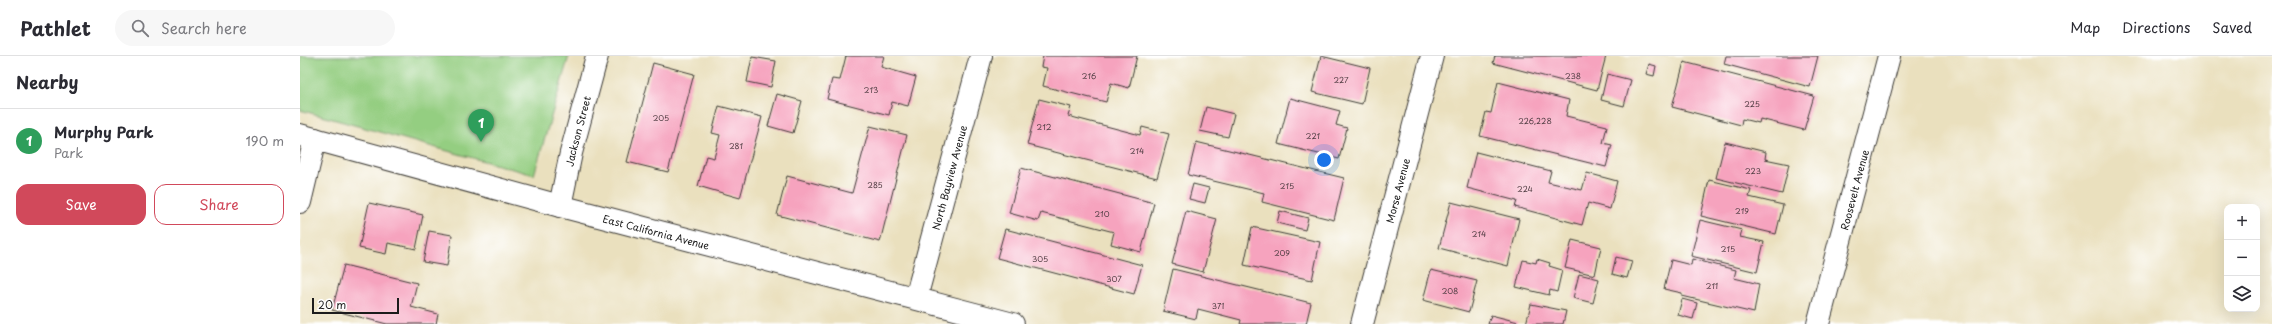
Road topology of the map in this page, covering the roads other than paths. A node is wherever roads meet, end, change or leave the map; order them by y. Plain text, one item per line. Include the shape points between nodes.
1 (597, 56) edge
2 (981, 56) edge
3 (1432, 56) edge
4 (1889, 56) edge
5 (308, 137) edge
6 (300, 202) edge
7 (560, 206) junction
8 (916, 298) junction
9 (1013, 324) edge
10 (1362, 324) edge
11 (1818, 324) edge

1 - 7 street, Jackson Street via 571,153
2 - 8 street, North Bayview Avenue
3 - 10 street, Morse Avenue
4 - 11 street, Roosevelt Avenue
5 - 6 street
5 - 7 street, East California Avenue
7 - 8 street, East California Avenue
8 - 9 street, East California Avenue

